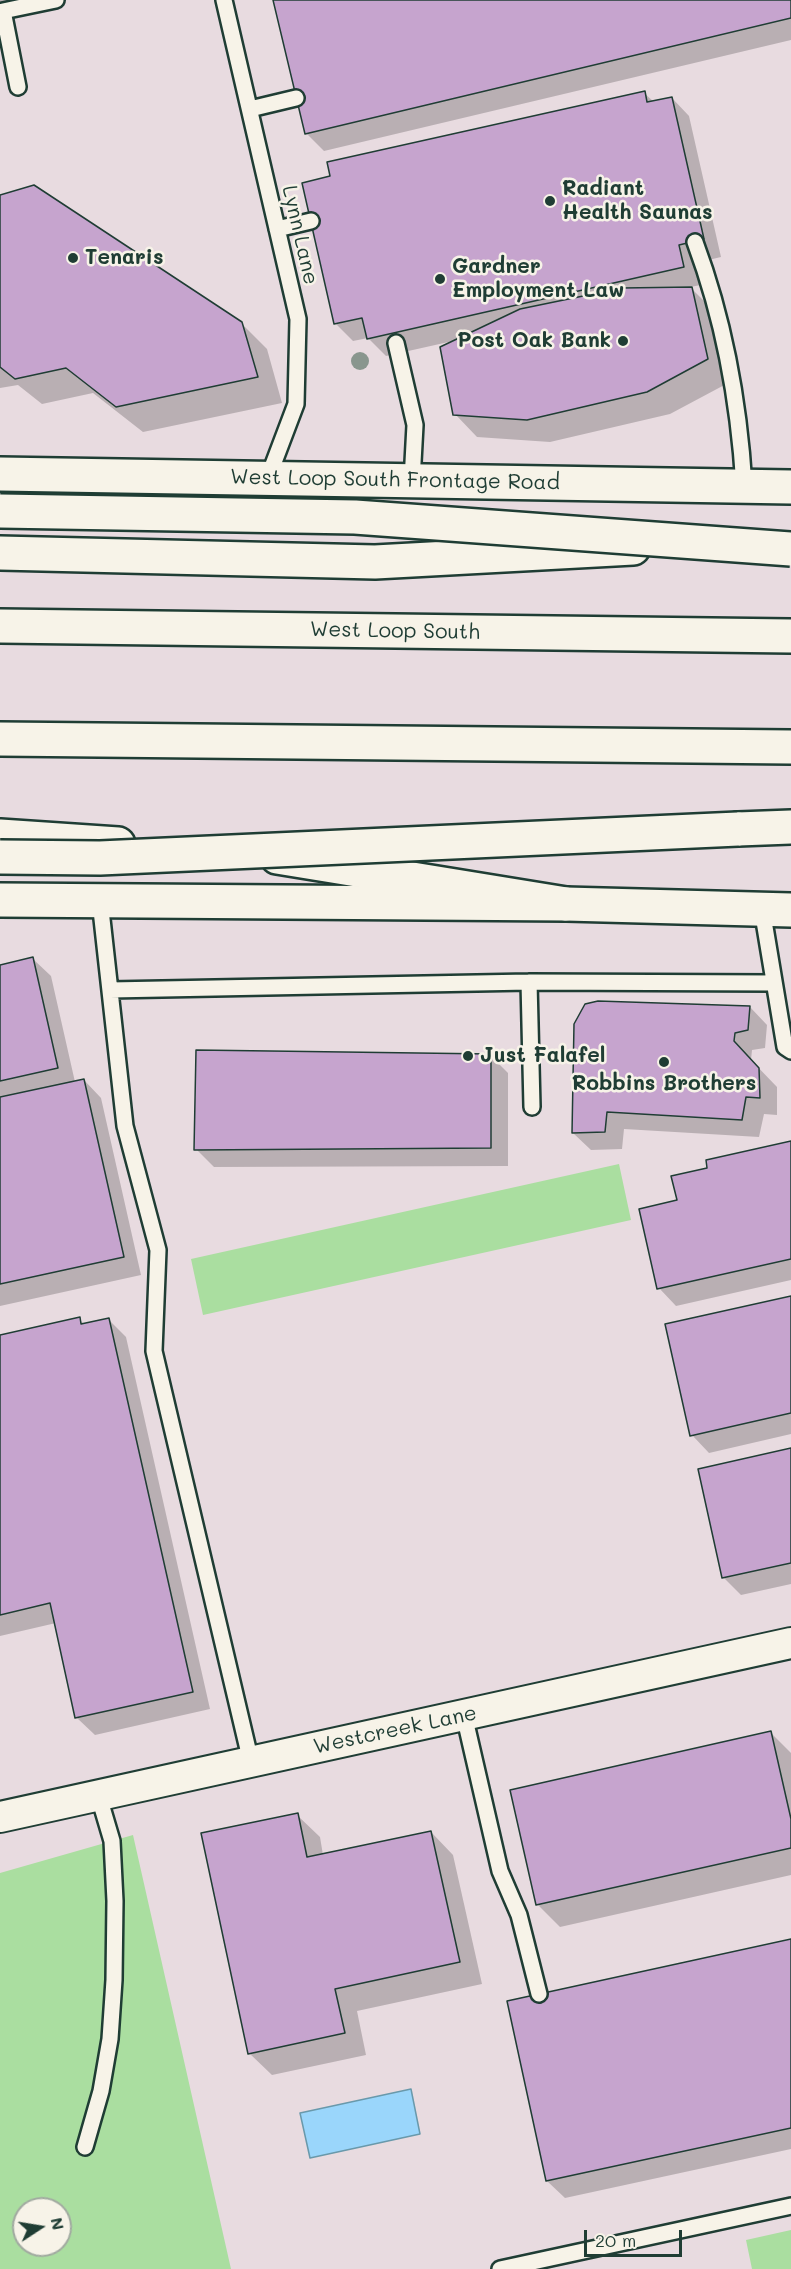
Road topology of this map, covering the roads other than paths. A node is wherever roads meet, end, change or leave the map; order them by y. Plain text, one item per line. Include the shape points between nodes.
1 (56, 0) edge
2 (224, 0) edge
3 (1, 12) edge
4 (18, 87) dead end
5 (296, 98) dead end
6 (250, 109) junction
7 (311, 221) dead end
8 (278, 229) junction
9 (695, 242) dead end
10 (396, 343) dead end
11 (0, 474) edge
12 (268, 478) junction
13 (412, 481) junction
14 (744, 486) junction
15 (791, 487) edge
16 (0, 511) edge
17 (791, 540) edge
18 (791, 549) edge
19 (0, 554) edge
20 (0, 626) edge
21 (791, 636) edge
22 (0, 739) edge
23 (791, 747) edge
24 (791, 827) edge
25 (0, 836) edge
26 (0, 857) edge
27 (0, 900) edge
28 (100, 901) junction
29 (566, 904) junction
30 (777, 910) edge
31 (529, 982) junction
32 (774, 983) junction
33 (110, 990) junction
34 (791, 1051) edge
35 (532, 1107) dead end
36 (791, 1643) edge
37 (464, 1715) junction
38 (251, 1762) junction
39 (99, 1797) junction
40 (0, 1817) edge
41 (539, 1994) dead end
42 (86, 2147) dead end
43 (791, 2206) edge
44 (563, 2263) edge
45 (500, 2269) edge

1 - 3 lane
2 - 6 lane, Lynn Lane
3 - 4 lane
5 - 6 lane
6 - 8 lane, Lynn Lane
7 - 8 lane
8 - 12 lane, Lynn Lane via 298,320 296,404
9 - 14 lane via 729,358
10 - 13 lane via 415,425
11 - 12 main road, West Loop South Frontage Road
12 - 13 main road, West Loop South Frontage Road
13 - 14 main road, West Loop South Frontage Road
14 - 15 main road, West Loop South Frontage Road
16 - 18 main road, bridge via 355,517
17 - 19 main road via 375,562
20 - 21 main road, West Loop South
22 - 23 main road
24 - 26 main road, bridge via 112,858
25 - 29 main road via 264,855
27 - 28 main road
28 - 29 main road
28 - 33 lane
29 - 30 main road
30 - 32 lane
31 - 32 lane
31 - 33 lane
31 - 35 lane
32 - 34 lane via 785,1047
33 - 38 lane via 125,1126 158,1250 154,1351
36 - 37 street, Westcreek Lane
37 - 38 street, Westcreek Lane
37 - 41 lane via 500,1871 519,1915
38 - 39 street, Westcreek Lane
39 - 40 street, Westcreek Lane
39 - 42 lane via 112,1841 116,1901 114,1980 110,2039
43 - 44 lane
44 - 45 lane

